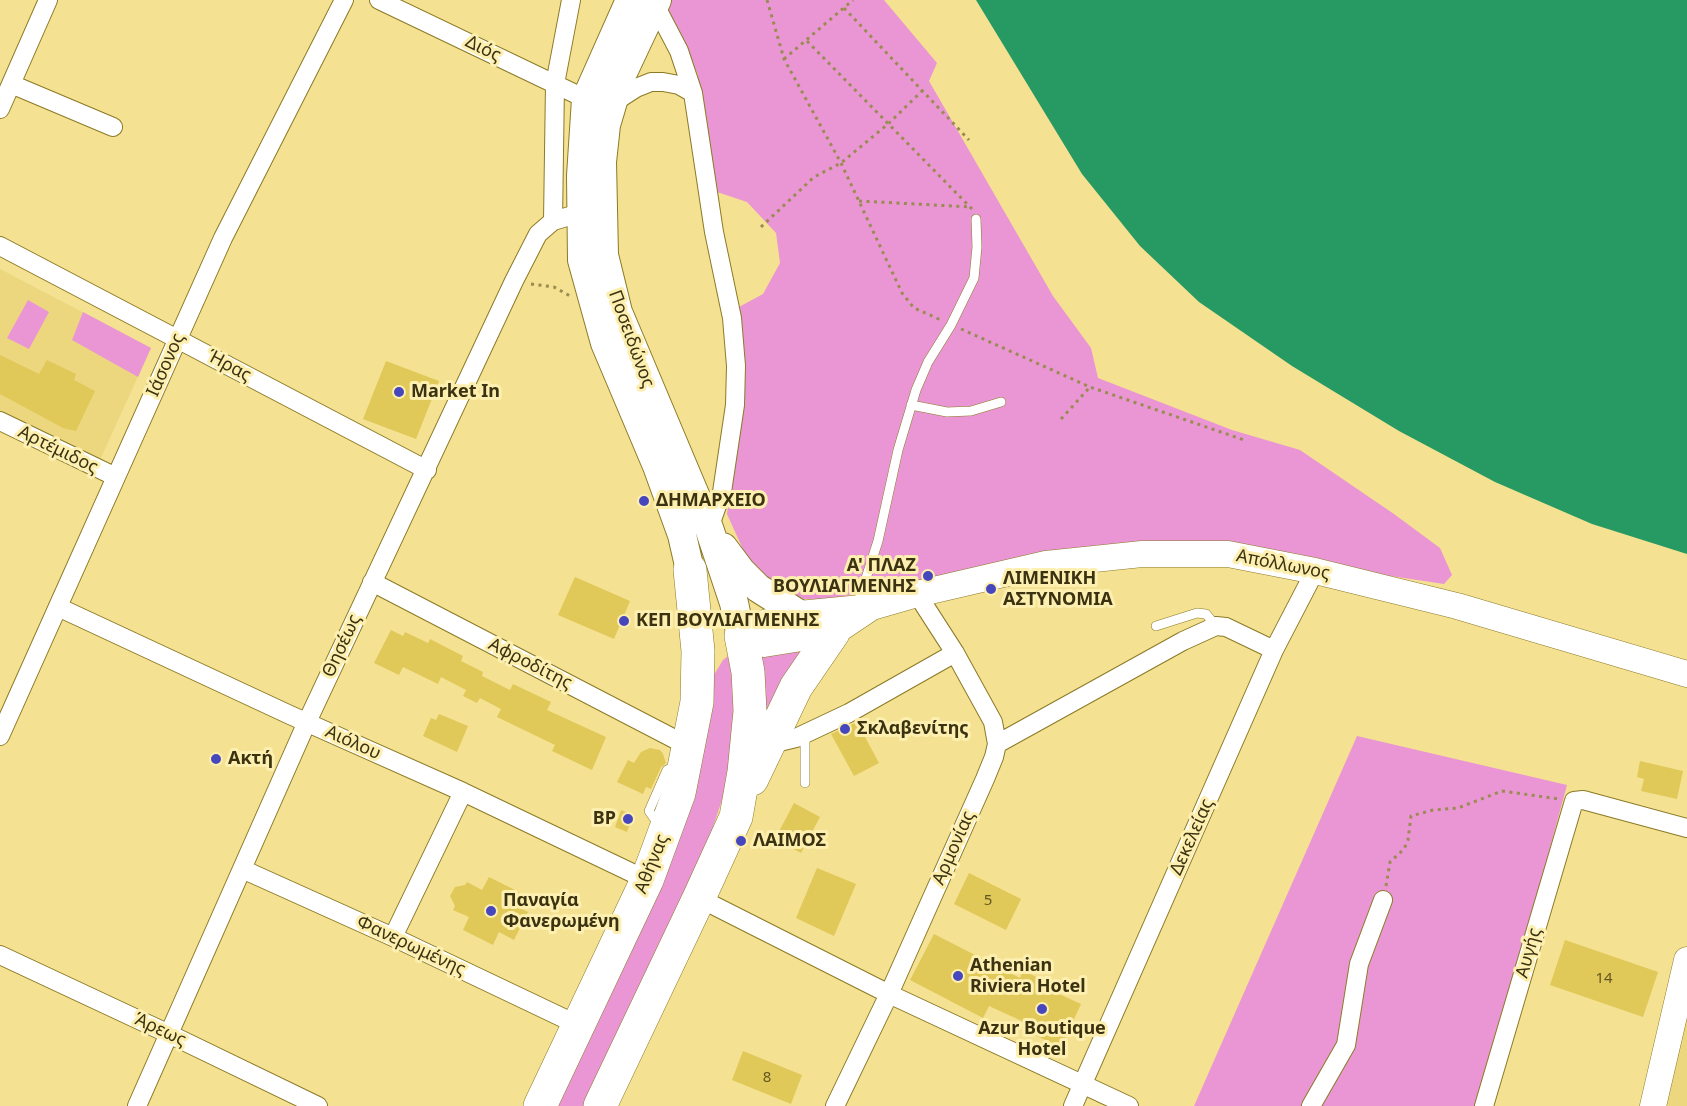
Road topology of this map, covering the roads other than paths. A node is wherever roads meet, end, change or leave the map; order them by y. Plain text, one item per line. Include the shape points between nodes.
1 (48, 0) edge
2 (344, 0) edge
3 (379, 0) edge
4 (571, 0) edge
5 (647, 2) edge
6 (11, 84) junction
7 (555, 84) junction
8 (693, 93) junction
9 (599, 101) junction
10 (0, 109) edge
11 (113, 127) dead end
12 (580, 213) junction
13 (976, 219) road end
14 (553, 221) junction
15 (0, 246) edge
16 (177, 340) junction
17 (1001, 402) dead end
18 (911, 405) junction
19 (0, 422) edge
20 (427, 470) junction
21 (116, 477) junction
22 (709, 528) junction
23 (690, 570) junction
24 (1315, 571) junction
25 (372, 582) junction
26 (917, 594) junction
27 (695, 605) joint
28 (58, 607) junction
29 (799, 615) junction
30 (853, 617) junction
31 (1156, 626) dead end
32 (1216, 626) junction
33 (741, 636) junction
34 (1274, 650) junction
35 (955, 653) junction
36 (1687, 674) edge
37 (697, 702) junction
38 (307, 722) junction
39 (805, 734) junction
40 (0, 736) edge
41 (997, 744) junction
42 (767, 745) junction
43 (687, 754) junction
44 (805, 783) dead end
45 (463, 792) junction
46 (735, 817) junction
47 (1687, 828) edge
48 (242, 869) junction
49 (647, 880) junction
50 (699, 898) junction
51 (1383, 900) road end
52 (393, 937) junction
53 (0, 955) edge
54 (1687, 960) edge
55 (889, 994) junction
56 (578, 1025) junction
57 (169, 1034) junction
58 (1083, 1084) junction
59 (137, 1106) edge
60 (318, 1106) edge
61 (540, 1106) edge
62 (600, 1106) edge
63 (835, 1106) edge
64 (1073, 1106) edge
65 (1129, 1106) edge
66 (1311, 1106) edge
67 (1484, 1106) edge
68 (1653, 1106) edge

1 - 6 street
2 - 16 street, Ιάσονος via 223,238
3 - 7 street, Διός
4 - 7 street
5 - 8 street via 679,51
5 - 9 main road, Ποσειδώνος
6 - 10 street
6 - 11 street
7 - 9 street, Διός
7 - 14 street
8 - 9 street via 679,85 651,82
8 - 22 street via 714,232 732,318 736,366 735,405 722,492
9 - 12 main road, Ποσειδώνος
9 - 22 main road, Ποσειδώνος via 606,125 602,162 604,255 618,312
12 - 14 street
12 - 23 main road, Ποσειδώνος via 582,260 597,320 657,466
13 - 18 lane via 974,278 928,362
14 - 20 street, Θησέως via 538,234 514,281
15 - 16 street, Ήρας
16 - 20 street, Ήρας
16 - 21 street, Ιάσονος
17 - 18 lane via 971,411 947,412
18 - 30 lane via 878,541
19 - 21 street, Αρτέμιδος
20 - 25 street, Θησέως
21 - 28 street, Ιάσονος
22 - 29 main road via 758,588
22 - 33 main road, Ποσειδώνος
23 - 27 highway, Ποσειδώνος
23 - 33 highway via 714,614
24 - 26 street, Απόλλωνος via 1228,554 1142,554 1046,564
24 - 34 street, Δεκελείας
24 - 36 street, Απόλλωνος via 1457,606
25 - 38 street, Θησέως
25 - 43 street, Αφροδίτης
26 - 30 street, Απόλλωνος
26 - 35 street
27 - 37 highway, Αθήνας
28 - 38 street, Αιόλου
28 - 40 street, Ιάσονος
29 - 30 street
29 - 33 street via 764,622
30 - 33 street via 764,644
30 - 42 highway via 795,687
31 - 32 lane via 1197,613 1206,614
32 - 34 street
32 - 41 street via 1183,640
33 - 37 highway via 716,660
33 - 46 highway via 750,711
34 - 58 street, Δεκελείας
35 - 39 street
35 - 41 street via 993,722
37 - 43 highway, Αθήνας
38 - 45 street, Αιόλου
38 - 48 street, Θησέως
39 - 42 street
39 - 44 lane
41 - 55 street, Αρμονίας
42 - 46 highway
43 - 49 highway, Αθήνας via 679,793
45 - 49 street, Αιόλου
45 - 52 street
46 - 50 highway
47 - 67 street, Αυγής via 1574,801
48 - 52 street, Φανερωμένης
48 - 57 street, Θησέως
49 - 56 highway, Αθήνας
50 - 55 street
50 - 62 highway
51 - 66 street via 1359,964 1346,1045
52 - 56 street, Φανερωμένης
53 - 57 street, Άρεως
54 - 68 street
55 - 58 street
55 - 63 street, Αρμονίας
56 - 61 highway, Αθήνας
57 - 59 street, Θησέως
57 - 60 street, Άρεως
58 - 64 street, Δεκελείας
58 - 65 street

